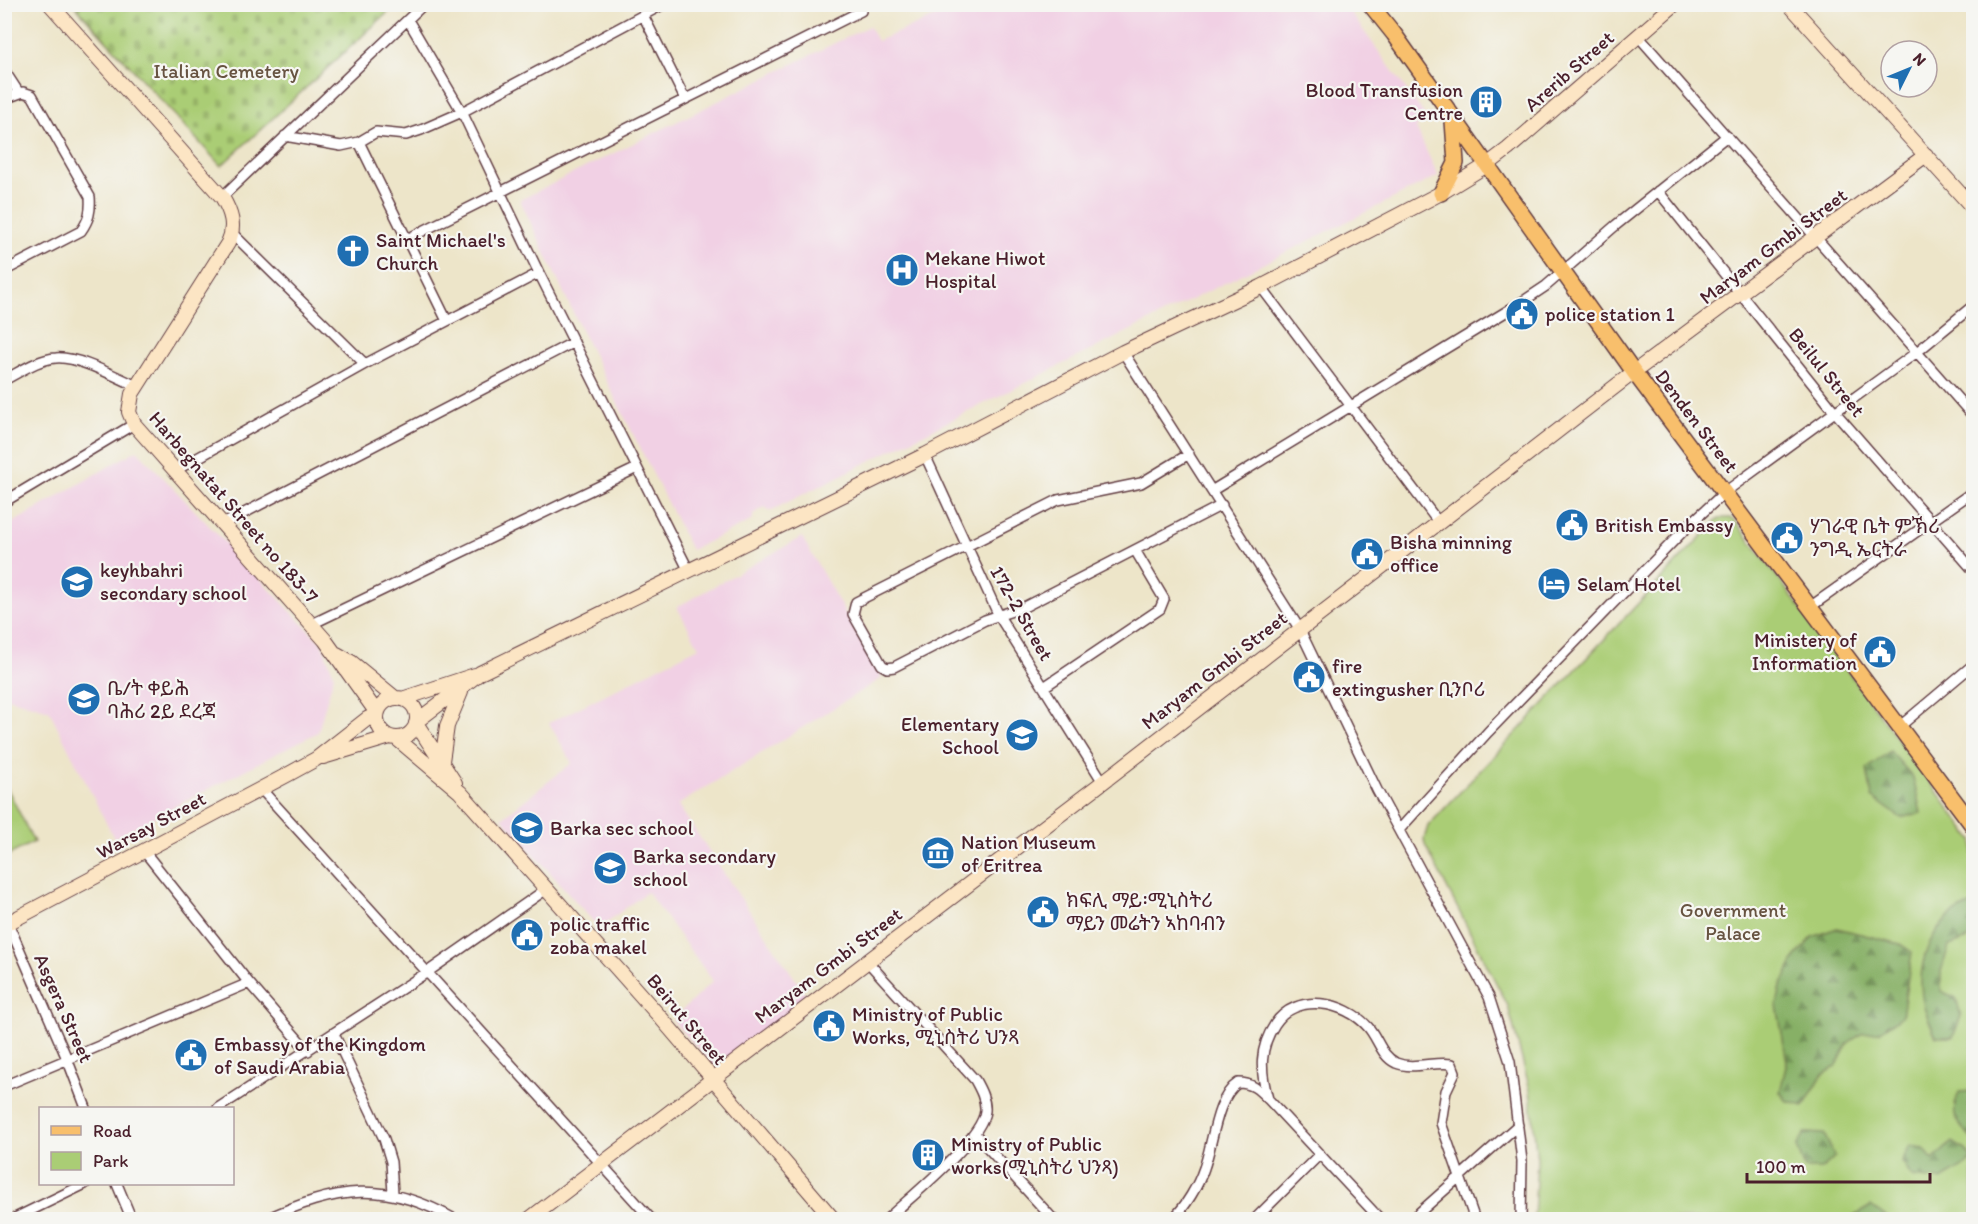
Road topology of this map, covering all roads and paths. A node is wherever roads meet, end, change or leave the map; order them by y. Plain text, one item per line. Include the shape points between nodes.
1 (50, 4) edge
2 (424, 4) edge
3 (664, 4) edge
4 (1370, 4) edge
5 (1384, 4) edge
6 (1675, 4) edge
7 (1789, 4) edge
8 (861, 11) dead end
9 (643, 15) junction
10 (408, 20) junction
11 (1394, 34) junction
12 (1639, 37) junction
13 (4, 70) edge
14 (19, 93) junction
15 (4, 99) edge
16 (685, 99) junction
17 (462, 112) junction
18 (1453, 118) junction
19 (285, 136) junction
20 (1727, 136) junction
21 (359, 142) junction
22 (1926, 155) junction
23 (1487, 165) junction
24 (498, 191) junction
25 (1658, 191) junction
26 (1441, 193) junction
27 (222, 197) junction
28 (1974, 209) edge
29 (232, 234) junction
30 (1817, 238) junction
31 (407, 239) junction
32 (4, 271) edge
33 (1562, 272) junction
34 (539, 273) junction
35 (1261, 287) junction
36 (1741, 293) junction
37 (1974, 305) edge
38 (447, 321) junction
39 (574, 342) junction
40 (1123, 352) junction
41 (1917, 352) junction
42 (365, 364) junction
43 (1634, 372) junction
44 (4, 380) edge
45 (136, 386) junction
46 (1352, 406) junction
47 (1835, 412) junction
48 (1974, 417) edge
49 (134, 424) junction
50 (1189, 454) junction
51 (925, 455) junction
52 (637, 468) junction
53 (176, 470) junction
54 (1213, 489) junction
55 (1974, 491) edge
56 (1725, 492) junction
57 (4, 502) edge
58 (1222, 505) junction
59 (1930, 522) junction
60 (1439, 523) junction
61 (223, 524) junction
62 (965, 545) junction
63 (1135, 550) junction
64 (688, 569) junction
65 (1974, 570) edge
66 (1809, 607) junction
67 (999, 616) junction
68 (312, 624) junction
69 (1299, 628) junction
70 (337, 654) junction
71 (1974, 664) edge
72 (480, 674) junction
73 (1044, 687) junction
74 (463, 688) junction
75 (399, 698) junction
76 (377, 714) junction
77 (416, 722) junction
78 (1899, 727) junction
79 (393, 738) junction
80 (316, 759) junction
81 (442, 761) junction
82 (1103, 782) junction
83 (261, 789) junction
84 (460, 792) junction
85 (1974, 827) edge
86 (1399, 830) junction
87 (144, 851) junction
88 (548, 888) junction
89 (6, 924) edge
90 (867, 961) junction
91 (426, 973) junction
92 (249, 984) junction
93 (334, 1034) junction
94 (308, 1051) junction
95 (68, 1060) junction
96 (711, 1078) junction
97 (4, 1086) edge
98 (1268, 1099) junction
99 (86, 1107) edge
100 (220, 1107) edge
101 (1518, 1125) junction
102 (975, 1135) junction
103 (1320, 1154) junction
104 (601, 1165) junction
105 (1459, 1178) junction
106 (83, 1185) edge
107 (117, 1185) edge
108 (393, 1193) junction
109 (1414, 1218) edge
110 (10, 1220) edge
111 (132, 1220) edge
112 (264, 1220) edge
113 (456, 1220) edge
114 (528, 1220) edge
115 (652, 1220) edge
116 (834, 1220) edge
117 (886, 1220) edge
118 (1054, 1220) edge
119 (1172, 1220) edge
120 (1254, 1220) edge
121 (1381, 1220) edge
122 (1475, 1220) edge
123 (1521, 1220) edge

1 - 27 main road
2 - 10 street
3 - 9 street
4 - 11 main road, Denden Street
5 - 11 main road, Denden Street
6 - 12 main road, Arerib Street
7 - 22 main road
8 - 16 street
9 - 16 street
9 - 17 street
10 - 17 street
10 - 19 street
11 - 18 main road, Denden Street
12 - 20 street
12 - 23 main road, Arerib Street
13 - 14 street
14 - 15 street
14 - 32 street via 28,92 39,105 90,197 91,207 81,231
16 - 24 street
17 - 21 street via 406,135 376,132
17 - 24 street
18 - 23 main road, Denden Street
18 - 26 main road via 1456,163
19 - 21 street via 340,146
19 - 27 street
20 - 25 street
20 - 30 street
21 - 31 street
22 - 28 main road
22 - 30 main road, Maryam Gmbi Street
23 - 26 main road, Arerib Street
23 - 33 main road, Denden Street
24 - 31 street
24 - 34 street
25 - 33 street
25 - 36 street, Beilul Street
26 - 35 main road, Arerib Street
27 - 29 main road via 229,208
29 - 42 street
29 - 45 main road, Harbegnatat Street no 183-7
30 - 36 main road, Maryam Gmbi Street
30 - 41 street
31 - 38 street
33 - 43 main road, Denden Street
33 - 46 street via 1522,302
34 - 38 street
34 - 39 street
35 - 40 main road, Arerib Street
35 - 46 street
36 - 43 main road, Maryam Gmbi Street
36 - 47 street, Beilul Street
37 - 41 street
38 - 42 street
39 - 52 street
39 - 61 street
40 - 50 street
40 - 51 main road, Arerib Street
41 - 47 street
41 - 48 street
42 - 53 street
43 - 56 main road, Denden Street
43 - 60 main road, Maryam Gmbi Street
44 - 45 street via 39,362 58,358
45 - 49 main road, Harbegnatat Street no 183-7 via 129,412
46 - 54 street
46 - 60 street
47 - 56 street
47 - 59 street, Beilul Street
49 - 53 main road, Harbegnatat Street no 183-7
49 - 57 street
50 - 54 street
50 - 62 street via 1141,483 1058,500
51 - 62 street, 172-2 Street
51 - 64 main road, Arerib Street
52 - 64 street
52 - 68 street
53 - 61 main road, Harbegnatat Street no 183-7
54 - 58 street
55 - 59 street
56 - 66 main road, Denden Street
56 - 86 street via 1513,706
58 - 63 street
58 - 69 street
59 - 65 street, Beilul Street
59 - 66 street
60 - 69 main road, Maryam Gmbi Street
61 - 68 main road, Harbegnatat Street no 183-7
62 - 67 street, 172-2 Street
62 - 67 street via 856,602 853,614 887,668
63 - 67 street
63 - 73 street via 1164,599 1160,609
64 - 72 main road, Arerib Street
66 - 78 main road, Denden Street
67 - 73 street, 172-2 Street
68 - 70 main road, Harbegnatat Street no 183-7
69 - 82 main road, Maryam Gmbi Street
69 - 86 street
70 - 75 main road
70 - 76 main road
71 - 78 street
72 - 74 main road
72 - 75 main road
73 - 82 street, 172-2 Street
74 - 77 main road
74 - 81 main road via 447,726
75 - 76 main road via 387,700
75 - 77 main road via 412,705
76 - 79 main road via 379,728
76 - 80 main road, Warsay Street
77 - 79 main road via 406,736
77 - 81 main road
78 - 85 main road, Denden Street
79 - 80 main road, Warsay Street
79 - 84 main road
80 - 83 main road, Warsay Street
81 - 84 main road
82 - 90 main road, Maryam Gmbi Street
83 - 87 main road, Warsay Street
83 - 91 street
84 - 88 main road, Beirut Street
86 - 101 street via 1489,997 1510,1062
87 - 89 main road, Warsay Street
87 - 92 street
88 - 91 street
88 - 96 main road, Beirut Street
89 - 95 street, Asgera Street
90 - 96 main road, Maryam Gmbi Street
90 - 102 street via 975,1080 985,1111
91 - 93 street
91 - 104 street
92 - 94 street
92 - 95 street
93 - 94 street
93 - 108 street via 384,1139 391,1162
94 - 100 street
95 - 97 street
95 - 99 street, Asgera Street
96 - 104 main road, Maryam Gmbi Street
96 - 116 main road, Beirut Street
98 - 103 street
98 - 105 street via 1262,1058 1266,1037 1278,1019 1295,1006 1334,1006 1354,1015 1369,1028 1386,1055 1396,1062 1454,1066 1441,1123
98 - 119 street via 1254,1085 1238,1083 1231,1087 1204,1169
101 - 105 street
101 - 123 street
102 - 117 street
102 - 118 street
103 - 120 street
103 - 121 street
104 - 114 main road, Maryam Gmbi Street
104 - 115 street
105 - 109 street
105 - 122 street
106 - 110 street
107 - 111 street
108 - 112 street via 341,1194 300,1203
108 - 113 street

